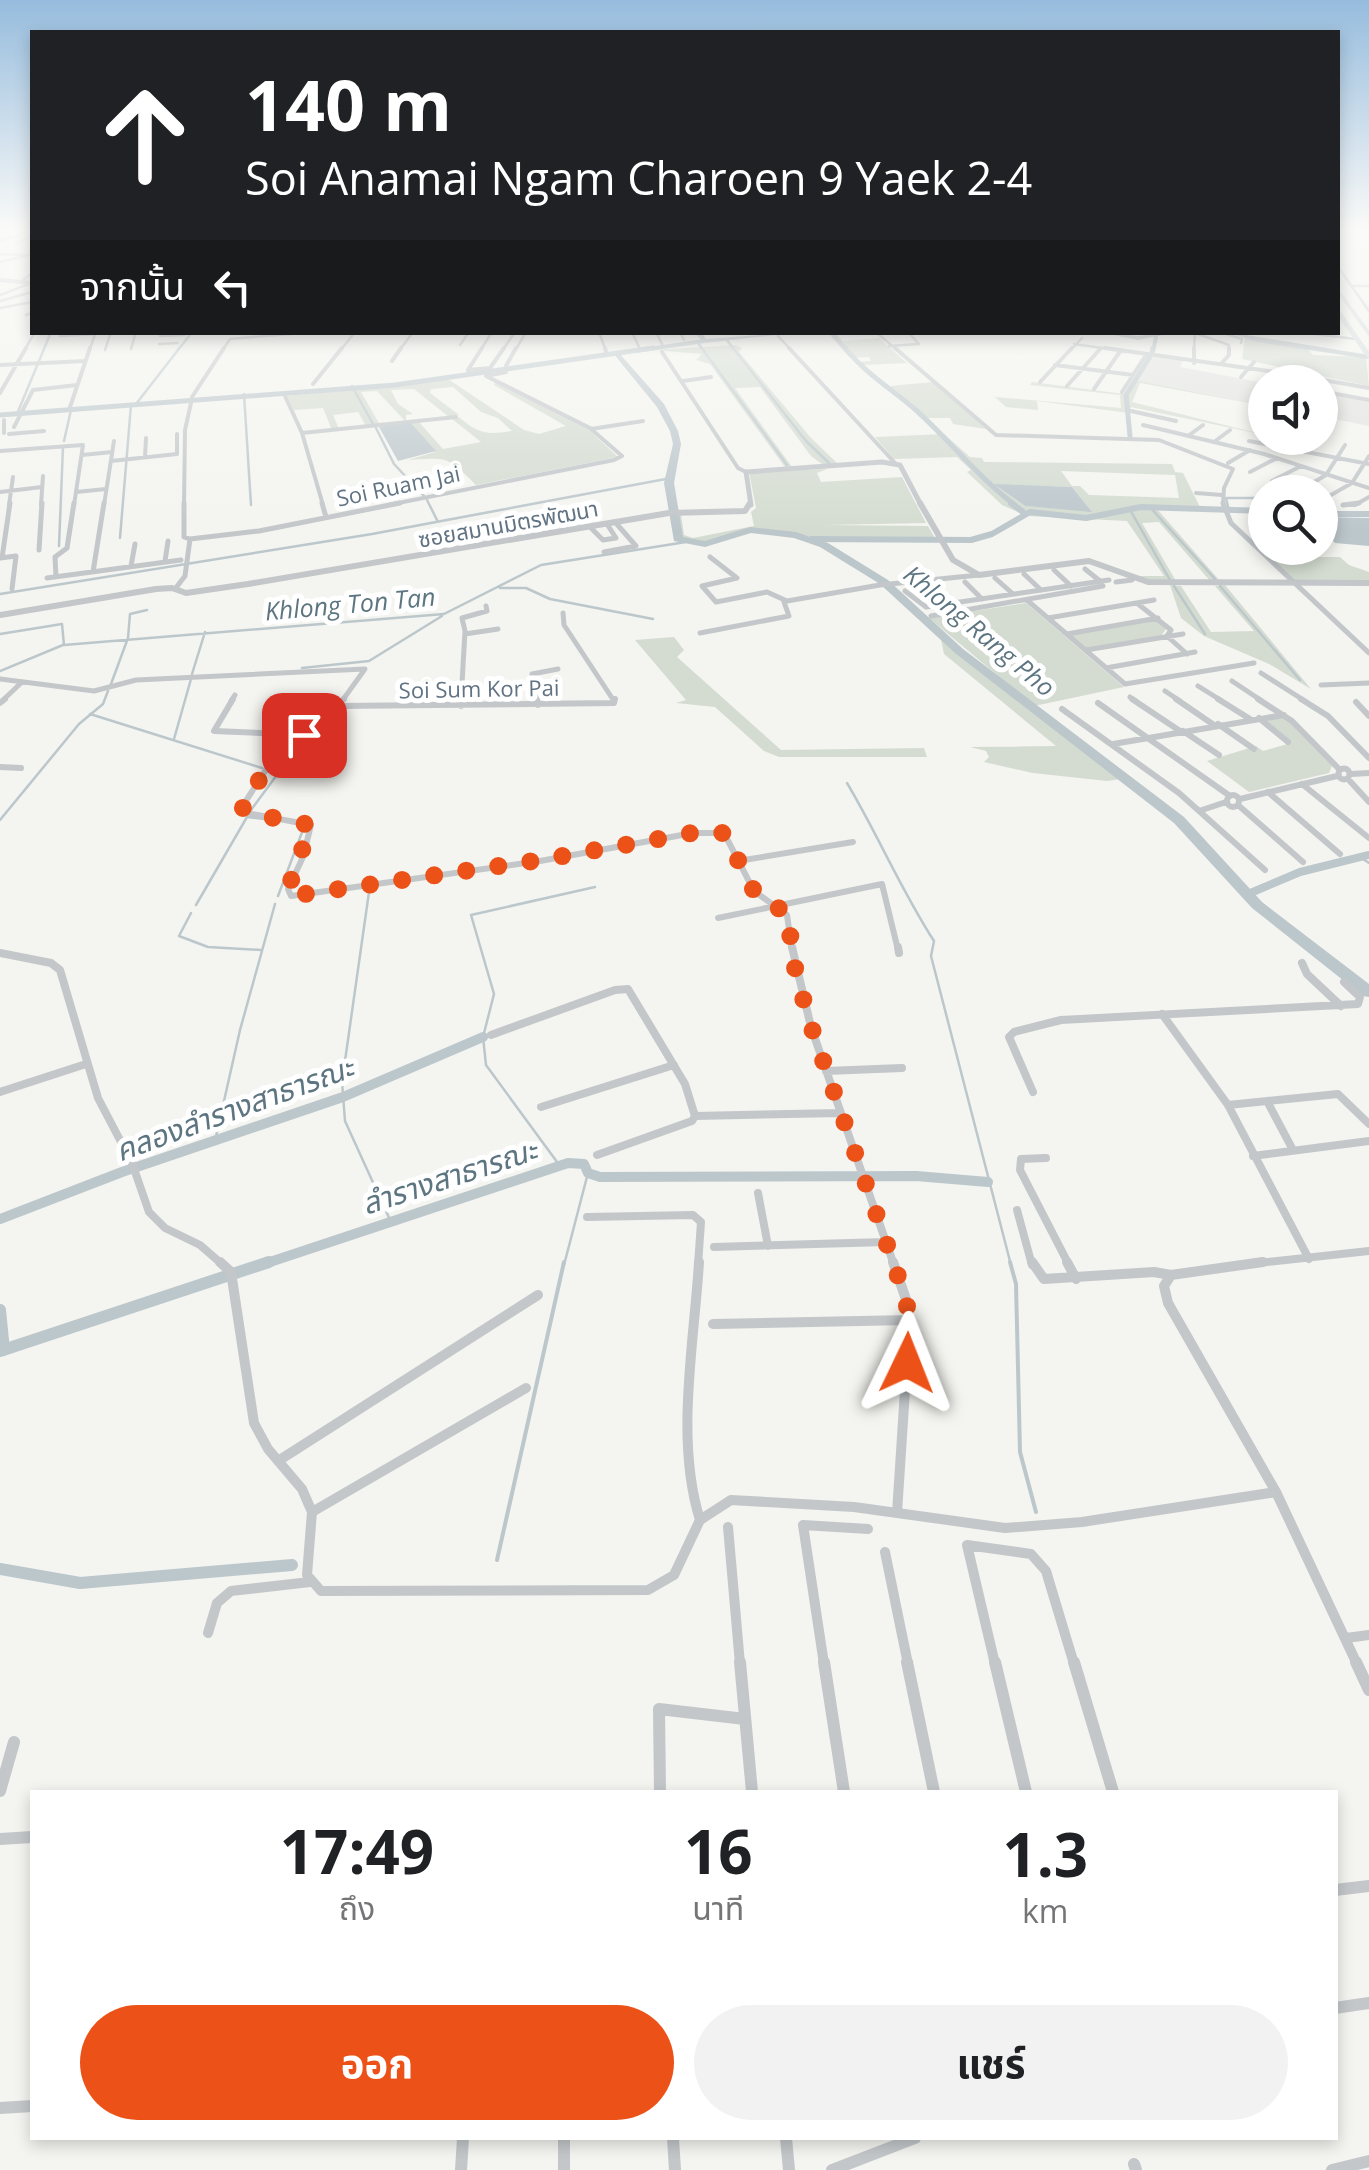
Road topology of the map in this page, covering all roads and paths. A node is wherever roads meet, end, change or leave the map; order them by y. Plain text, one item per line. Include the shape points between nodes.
1 (1349, 329) edge
2 (33, 335) edge
3 (72, 335) edge
4 (95, 335) edge
5 (110, 335) edge
6 (135, 335) edge
7 (161, 335) edge
8 (278, 335) edge
9 (353, 335) edge
10 (411, 335) edge
11 (467, 335) edge
12 (490, 335) edge
13 (513, 335) edge
14 (524, 335) edge
15 (600, 335) edge
16 (633, 335) edge
17 (657, 335) edge
18 (682, 335) edge
19 (879, 335) edge
20 (911, 335) edge
21 (1193, 335) edge
22 (1200, 335) edge
23 (1229, 335) edge
24 (1324, 335) edge
25 (60, 336) dead end
26 (778, 336) dead end
27 (1082, 338) dead end
28 (1355, 339) junction
29 (684, 340) dead end
30 (1108, 341) dead end
31 (178, 343) dead end
32 (1241, 343) dead end
33 (1074, 344) junction
34 (1134, 344) dead end
35 (460, 346) dead end
36 (890, 346) junction
37 (1102, 348) junction
38 (132, 349) dead end
39 (640, 349) dead end
40 (105, 350) dead end
41 (1120, 350) junction
42 (1129, 351) junction
43 (606, 352) dead end
44 (1146, 355) dead end
45 (1369, 356) edge
46 (392, 361) dead end
47 (86, 362) junction
48 (1254, 362) dead end
49 (1223, 363) junction
50 (16, 364) junction
51 (1055, 364) junction
52 (1193, 364) junction
53 (0, 365) edge
54 (1252, 365) edge
55 (1082, 368) junction
56 (1248, 368) edge
57 (1248, 370) edge
58 (1107, 371) junction
59 (1217, 373) dead end
60 (1133, 374) junction
61 (712, 377) dead end
62 (1241, 377) dead end
63 (683, 381) junction
64 (1040, 382) dead end
65 (1338, 382) edge
66 (312, 384) dead end
67 (77, 386) junction
68 (1067, 386) dead end
69 (1358, 387) dead end
70 (1369, 388) edge
71 (1094, 389) dead end
72 (1122, 392) dead end
73 (0, 393) edge
74 (1338, 394) edge
75 (285, 396) dead end
76 (1350, 396) junction
77 (1369, 400) edge
78 (70, 407) dead end
79 (1131, 412) dead end
80 (456, 417) dead end
81 (4, 420) dead end
82 (643, 421) dead end
83 (1144, 425) dead end
84 (1203, 425) dead end
85 (18, 426) dead end
86 (592, 429) junction
87 (1165, 430) junction
88 (1230, 430) dead end
89 (44, 431) dead end
90 (3, 434) edge
91 (177, 434) dead end
92 (302, 434) junction
93 (1188, 436) junction
94 (146, 438) dead end
95 (1198, 438) junction
96 (114, 441) dead end
97 (1248, 441) edge
98 (57, 442) dead end
99 (1214, 442) junction
100 (1224, 444) junction
101 (1345, 445) dead end
102 (1183, 446) dead end
103 (1240, 448) junction
104 (0, 450) edge
105 (1248, 450) edge
106 (1248, 451) edge
107 (112, 452) junction
108 (82, 455) junction
109 (1204, 455) dead end
110 (1267, 455) edge
111 (1304, 455) edge
112 (1323, 455) edge
113 (1369, 456) edge
114 (1335, 457) junction
115 (144, 458) junction
116 (1277, 458) junction
117 (110, 461) junction
118 (895, 463) junction
119 (1228, 463) dead end
120 (1367, 464) edge
121 (1299, 465) junction
122 (746, 472) junction
123 (1250, 472) dead end
124 (1282, 475) edge
125 (1326, 475) joint
126 (44, 476) dead end
127 (13, 478) dead end
128 (1338, 479) edge
129 (1352, 484) junction
130 (42, 487) junction
131 (1369, 488) edge
132 (106, 489) junction
133 (11, 490) junction
134 (0, 492) edge
135 (76, 492) junction
136 (1338, 492) edge
137 (1196, 494) dead end
138 (1222, 495) junction
139 (1369, 497) edge
140 (1343, 506) dead end
141 (1355, 506) junction
142 (1369, 507) edge
143 (326, 517) junction
144 (611, 523) junction
145 (590, 526) junction
146 (190, 539) junction
147 (168, 541) dead end
148 (135, 544) dead end
149 (39, 550) dead end
150 (604, 552) dead end
151 (710, 557) dead end
152 (1, 558) edge
153 (184, 559) junction
154 (165, 562) junction
155 (131, 566) junction
156 (1085, 568) dead end
157 (1054, 570) dead end
158 (1221, 571) dead end
159 (93, 572) junction
160 (1024, 574) dead end
161 (979, 575) junction
162 (56, 577) junction
163 (47, 578) dead end
164 (995, 578) dead end
165 (1129, 579) junction
166 (965, 582) dead end
167 (1109, 582) junction
168 (1295, 583) junction
169 (1220, 584) junction
170 (1369, 584) edge
171 (936, 585) dead end
172 (1071, 586) junction
173 (12, 589) dead end
174 (176, 589) junction
175 (1041, 590) junction
176 (905, 591) dead end
177 (1013, 594) junction
178 (982, 599) junction
179 (1154, 600) dead end
180 (1028, 601) junction
181 (784, 602) junction
182 (952, 603) junction
183 (1137, 603) junction
184 (486, 606) dead end
185 (563, 613) dead end
186 (0, 615) edge
187 (930, 616) dead end
188 (1048, 618) junction
189 (1158, 618) junction
190 (498, 629) dead end
191 (700, 633) dead end
192 (465, 634) junction
193 (1066, 634) junction
194 (1183, 634) dead end
195 (1168, 636) junction
196 (1086, 650) junction
197 (1195, 652) dead end
198 (1369, 653) edge
199 (1187, 654) junction
200 (1254, 663) dead end
201 (1106, 668) junction
202 (558, 669) dead end
203 (1261, 673) dead end
204 (0, 679) edge
205 (1232, 681) dead end
206 (22, 682) junction
207 (1369, 683) edge
208 (1321, 685) dead end
209 (1198, 686) dead end
210 (1164, 691) dead end
211 (235, 695) dead end
212 (1130, 698) dead end
213 (1356, 702) dead end
214 (1098, 703) dead end
215 (0, 704) edge
216 (538, 705) junction
217 (339, 706) junction
218 (461, 706) junction
219 (1062, 709) dead end
220 (1284, 714) junction
221 (1369, 716) edge
222 (1258, 718) junction
223 (1250, 719) junction
224 (1216, 724) junction
225 (1181, 731) junction
226 (304, 735) junction
227 (1148, 737) junction
228 (1288, 742) dead end
229 (1113, 744) junction
230 (1254, 750) dead end
231 (1219, 756) dead end
232 (1369, 758) edge
233 (0, 767) edge
234 (22, 768) dead end
235 (1338, 773) junction
236 (1369, 773) edge
237 (1349, 776) junction
238 (1302, 784) junction
239 (1268, 792) junction
240 (1228, 799) junction
241 (1239, 802) junction
242 (1369, 802) edge
243 (1200, 811) junction
244 (1369, 838) edge
245 (852, 842) dead end
246 (1340, 854) dead end
247 (738, 862) junction
248 (1304, 862) dead end
249 (1265, 870) dead end
250 (777, 906) junction
251 (718, 918) dead end
252 (0, 953) edge
253 (899, 953) dead end
254 (1302, 963) dead end
255 (1344, 982) dead end
256 (1341, 1006) junction
257 (1162, 1014) junction
258 (490, 1035) dead end
259 (86, 1064) junction
260 (674, 1065) junction
261 (902, 1068) dead end
262 (826, 1071) junction
263 (0, 1092) edge
264 (1033, 1092) dead end
265 (1267, 1101) junction
266 (1228, 1105) junction
267 (541, 1107) dead end
268 (841, 1113) junction
269 (695, 1116) junction
270 (1369, 1124) edge
271 (1369, 1141) edge
272 (1293, 1150) junction
273 (597, 1156) dead end
274 (1254, 1156) junction
275 (1046, 1158) dead end
276 (758, 1193) dead end
277 (1016, 1210) dead end
278 (587, 1216) dead end
279 (886, 1242) junction
280 (768, 1246) junction
281 (714, 1247) dead end
282 (1369, 1251) edge
283 (1309, 1259) junction
284 (1171, 1275) junction
285 (1076, 1279) junction
286 (538, 1295) dead end
287 (910, 1320) junction
288 (713, 1324) dead end
289 (526, 1388) dead end
290 (278, 1461) junction
291 (1276, 1492) junction
292 (312, 1512) junction
293 (897, 1513) junction
294 (700, 1520) junction
295 (728, 1527) dead end
296 (868, 1530) dead end
297 (885, 1552) dead end
298 (310, 1582) junction
299 (208, 1633) dead end
300 (1369, 1635) edge
301 (1346, 1638) junction
302 (1369, 1690) edge
303 (745, 1719) junction
304 (14, 1742) dead end
305 (660, 1790) edge
306 (752, 1790) edge
307 (844, 1790) edge
308 (934, 1790) edge
309 (1026, 1790) edge
310 (1112, 1790) edge
311 (0, 1791) edge
312 (30, 1837) edge
313 (0, 1839) edge
314 (1369, 1886) edge
315 (1338, 1890) edge
316 (1369, 2003) edge
317 (1338, 2008) edge
318 (30, 2106) edge
319 (0, 2108) edge
320 (462, 2140) edge
321 (564, 2140) edge
322 (673, 2140) edge
323 (786, 2140) edge
324 (897, 2141) edge
325 (1369, 2161) edge
326 (461, 2170) edge
327 (564, 2170) edge
328 (675, 2170) edge
329 (789, 2170) edge
330 (832, 2170) edge
331 (1332, 2170) edge

1 - 28 main road
2 - 50 street
3 - 25 street
4 - 47 street
5 - 40 street
6 - 38 street
7 - 31 street via 158,346
8 - 146 street via 230,339 191,400 184,537
9 - 66 street
10 - 46 street
11 - 35 street
12 - 13 street via 468,370 490,368
14 - 86 street, Soi Ruam Jai via 506,369 486,376
15 - 43 street
16 - 39 street
17 - 63 street
18 - 29 street
19 - 36 street
20 - 36 street via 919,344
21 - 52 street
22 - 49 street via 1230,346
23 - 32 street
24 - 28 street
26 - 118 street
27 - 33 street
28 - 45 main road
30 - 37 street
33 - 37 street
33 - 51 street
34 - 42 street
36 - 138 street via 994,434 1159,440 1233,469
37 - 41 street
37 - 55 street
41 - 42 street
41 - 58 street
42 - 52 street
44 - 60 street
47 - 50 street
47 - 67 street
48 - 54 street
49 - 52 street
49 - 56 street
49 - 59 street
50 - 53 street
50 - 73 street
51 - 55 street
51 - 64 street
55 - 58 street
55 - 68 street
57 - 62 street
58 - 60 street
58 - 71 street
60 - 72 street
61 - 63 street
63 - 122 street
65 - 70 street
67 - 78 street
67 - 85 street via 36,389
69 - 76 street
74 - 76 street
75 - 92 street
76 - 77 street
79 - 87 street via 1177,420
80 - 92 street
81 - 90 street
82 - 86 street
83 - 87 street
84 - 93 street
86 - 143 street, Soi Ruam Jai via 622,457
87 - 93 street
88 - 99 street
89 - 90 street
91 - 115 street via 177,454
92 - 143 street
93 - 95 street
94 - 115 street
95 - 99 street
95 - 102 street
96 - 107 street
97 - 103 street
98 - 104 street
99 - 100 street
100 - 103 street
100 - 109 street
101 - 114 street
103 - 105 street
104 - 108 street via 76,444 83,446
106 - 119 street
107 - 108 street
107 - 117 street
108 - 135 street
110 - 116 street
111 - 121 street
112 - 114 street
113 - 120 street
114 - 120 street
114 - 125 street
115 - 117 street
116 - 121 street
116 - 123 street
117 - 132 street
118 - 122 street
118 - 161 street via 953,560
120 - 129 street
121 - 124 street
121 - 125 street
122 - 144 street, ซอยสมานมิตรพัฒนา via 748,510
126 - 130 street
127 - 133 street
128 - 129 street
129 - 131 street
129 - 136 street
130 - 133 street
130 - 149 street
132 - 135 street
132 - 159 street
133 - 134 street
133 - 152 street
135 - 162 street via 66,548 54,558
137 - 138 street
138 - 168 street via 1224,511
139 - 141 street
140 - 141 street
141 - 142 street
143 - 146 street, Soi Ruam Jai
144 - 145 street, ซอยสมานมิตรพัฒนา
144 - 145 street via 616,538 602,540
144 - 150 street via 636,546
145 - 174 street, ซอยสมานมิตรพัฒนา via 190,593
146 - 153 street
147 - 154 street
148 - 155 street
151 - 181 street via 737,578 702,586 711,601 767,592
152 - 173 street via 16,556
153 - 154 street
153 - 174 street
154 - 155 street
155 - 159 street
156 - 167 street
157 - 172 street
158 - 169 street
159 - 162 street
160 - 175 street
161 - 165 street via 1094,561
161 - 181 street
162 - 163 street
164 - 177 street
165 - 167 street
165 - 169 street
166 - 178 street
167 - 172 street
167 - 180 street
168 - 169 street
168 - 170 street
168 - 198 street
171 - 182 street
172 - 175 street
174 - 186 street, ซอยสมานมิตรพัฒนา
175 - 177 street
176 - 182 street via 922,606
177 - 178 street
178 - 182 street
179 - 183 street
180 - 187 street
180 - 188 street
181 - 191 street via 788,616
183 - 188 street
183 - 189 street
184 - 192 street via 485,612 462,616
185 - 216 street, Soi Sum Kor Pai via 564,626 615,698 612,704
188 - 193 street
189 - 193 street
189 - 195 street via 1171,630
190 - 192 street
192 - 218 street
193 - 196 street
194 - 195 street
195 - 196 street
195 - 199 street
196 - 201 street
197 - 199 street
199 - 201 street
200 - 201 street via 1131,684
202 - 216 street via 532,674
203 - 232 street via 1328,716
204 - 206 street
205 - 220 street
206 - 215 street
206 - 217 street via 94,691 136,680 364,668
207 - 208 street
209 - 223 street
210 - 224 street
211 - 226 street via 214,731
212 - 225 street
213 - 221 street
214 - 227 street
216 - 218 street, Soi Sum Kor Pai
217 - 218 street, Soi Sum Kor Pai
217 - 226 street
219 - 229 street
220 - 222 street
220 - 235 street
222 - 223 street
222 - 228 street
223 - 224 street
224 - 225 street
224 - 230 street
225 - 227 street
225 - 231 street
226 - 247 street via 267,768 242,807 311,825 291,896 706,831 724,833
227 - 229 street
227 - 240 street
229 - 243 street
233 - 234 street
235 - 237 street
235 - 238 street
236 - 237 street
237 - 242 street
238 - 239 street
238 - 244 street
239 - 241 street
239 - 246 street
240 - 241 street
240 - 243 street
241 - 248 street
243 - 249 street
245 - 247 street
247 - 250 street via 757,895
250 - 251 street
250 - 253 street via 882,884
250 - 262 street via 787,914 796,974
252 - 259 street via 60,970
254 - 256 street
255 - 256 street via 1361,1000
256 - 257 street
257 - 264 street via 1061,1020 1010,1034
257 - 266 street
258 - 260 street via 624,989
259 - 263 street
259 - 290 street via 156,1221 200,1245 233,1277 254,1423
260 - 267 street
260 - 269 street
261 - 262 street
262 - 268 street
265 - 266 street
265 - 270 street via 1338,1094
265 - 272 street
266 - 274 street
268 - 269 street
268 - 279 street
269 - 273 street
271 - 272 street
272 - 274 street
274 - 283 street
275 - 285 street via 1021,1159 1020,1170
276 - 280 street
277 - 285 street via 1039,1276 1051,1282
278 - 294 street via 693,1215 701,1222 688,1420
279 - 280 street
279 - 287 street
280 - 281 street
282 - 283 street
283 - 284 street
284 - 285 street
284 - 291 street via 1164,1286 1168,1303
286 - 290 street
287 - 288 street
287 - 293 street
289 - 292 street
290 - 292 street
291 - 293 street via 1031,1528
291 - 301 street
292 - 298 street
293 - 294 street via 747,1499 719,1505
294 - 298 street via 674,1575 648,1590 332,1592
295 - 303 street
296 - 307 street via 803,1525
297 - 308 street
298 - 299 street via 231,1591 216,1600
300 - 301 street
301 - 302 street
303 - 305 street via 659,1709
303 - 306 street
304 - 311 street
309 - 310 street via 967,1545 1031,1554 1046,1571
312 - 313 street
314 - 315 street
316 - 317 street
318 - 319 street
320 - 326 street
321 - 327 street
322 - 328 street
323 - 329 street
324 - 330 street
325 - 331 street

